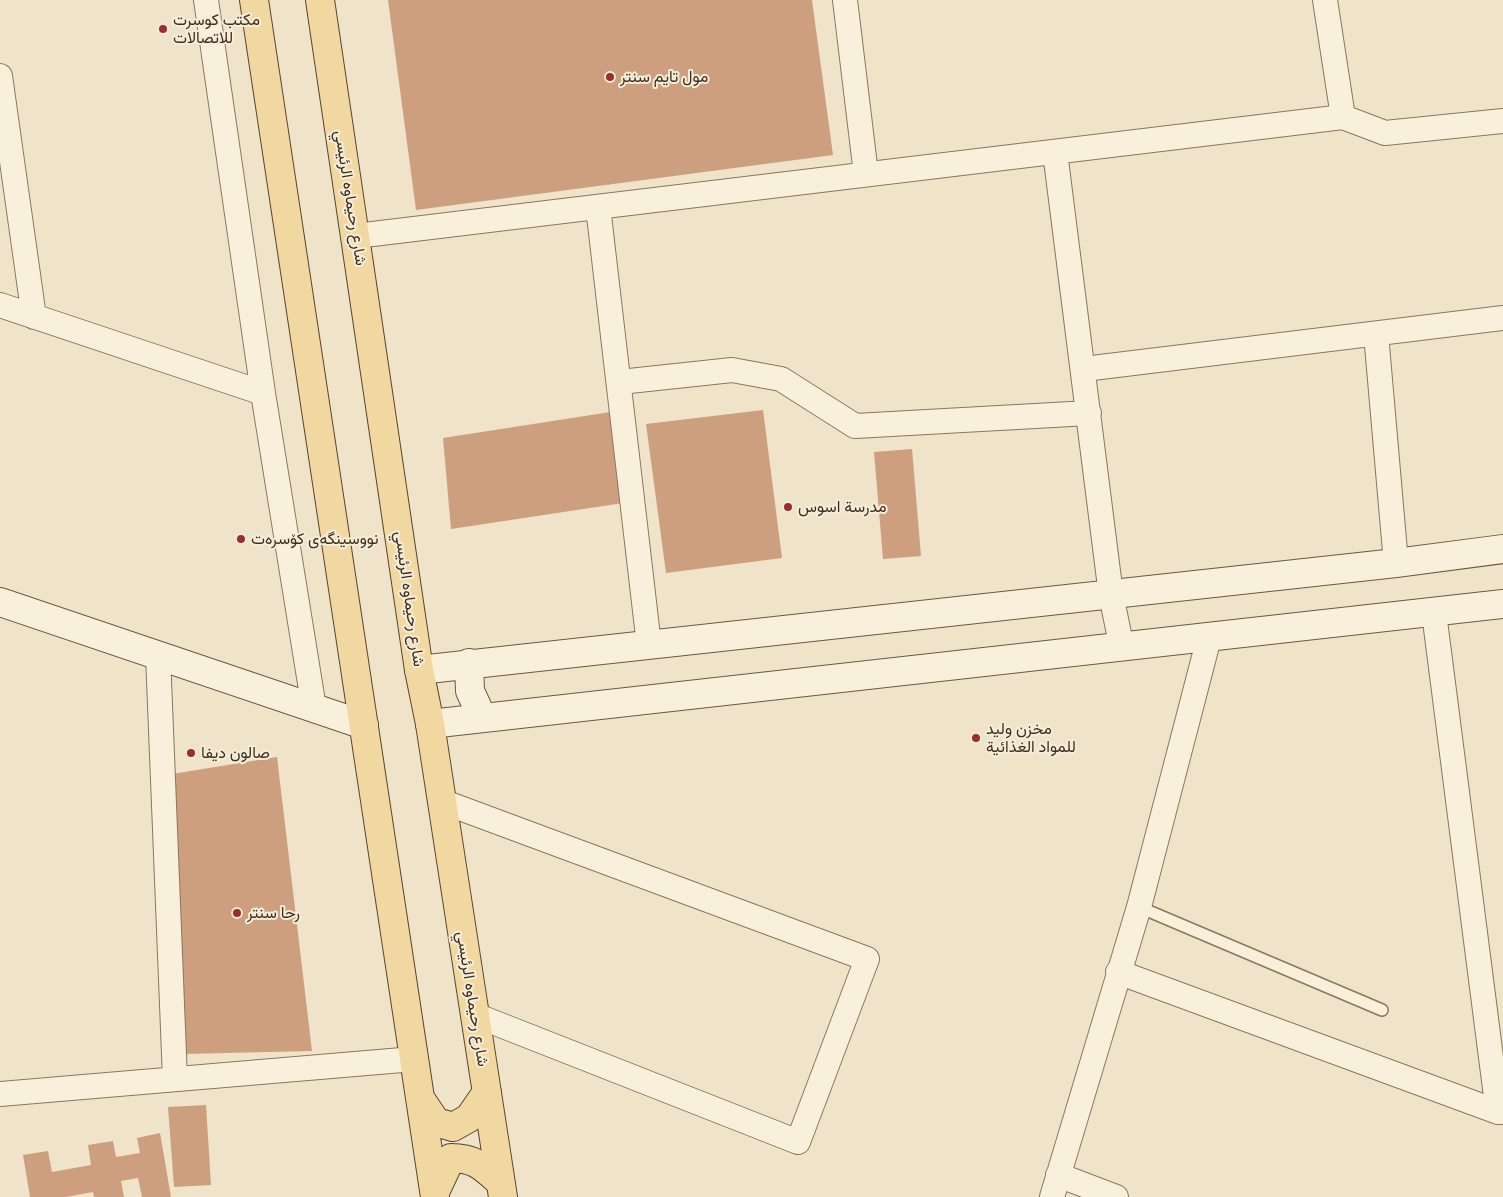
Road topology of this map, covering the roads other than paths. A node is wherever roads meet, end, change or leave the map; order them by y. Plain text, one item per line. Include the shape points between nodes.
1 (206, 0) edge
2 (254, 0) edge
3 (320, 0) edge
4 (845, 0) edge
5 (1325, 0) edge
6 (0, 76) edge
7 (1343, 117) junction
8 (1503, 121) edge
9 (1055, 152) junction
10 (866, 174) junction
11 (598, 207) junction
12 (356, 236) junction
13 (0, 305) edge
14 (34, 316) junction
15 (1503, 318) edge
16 (1376, 334) junction
17 (1084, 369) junction
18 (620, 382) junction
19 (263, 393) junction
20 (1089, 413) junction
21 (1503, 549) edge
22 (1396, 563) junction
23 (1111, 595) junction
24 (0, 602) edge
25 (1503, 604) edge
26 (1434, 613) junction
27 (1209, 638) junction
28 (648, 645) junction
29 (1122, 648) junction
30 (158, 654) junction
31 (470, 663) junction
32 (419, 670) junction
33 (314, 708) junction
34 (482, 717) junction
35 (430, 724) junction
36 (364, 725) junction
37 (441, 800) junction
38 (1139, 906) junction
39 (1118, 972) junction
40 (1382, 1010) dead end
41 (475, 1015) junction
42 (414, 1059) junction
43 (175, 1079) junction
44 (487, 1092) junction
45 (0, 1094) edge
46 (420, 1098) junction
47 (1500, 1112) edge
48 (1055, 1186) edge
49 (501, 1190) edge
50 (435, 1195) edge
51 (1116, 1197) edge

1 - 19 street
2 - 36 main road
3 - 12 main road, شارع رحيماوه الرئيسي
4 - 10 street
5 - 7 street
6 - 14 street
7 - 8 street via 1385,133
7 - 9 street
9 - 10 street
9 - 17 street
10 - 11 street
11 - 12 street
11 - 18 street
12 - 32 main road, شارع رحيماوه الرئيسي
13 - 14 street
14 - 19 street
15 - 16 street
16 - 17 street
16 - 22 street
17 - 20 street
18 - 20 street via 732,370 781,379 855,426
18 - 28 street
19 - 33 street
20 - 23 street
21 - 22 street
22 - 23 street
23 - 28 street
23 - 29 street
24 - 30 street
25 - 26 street
26 - 27 street
26 - 47 street
27 - 29 street
27 - 38 street
28 - 31 street
29 - 34 street
30 - 33 street
30 - 43 street
31 - 32 street
31 - 34 street via 470,691
32 - 35 main road, شارع رحيماوه الرئيسي
33 - 36 street
34 - 35 street
35 - 37 main road, شارع رحيماوه الرئيسي
36 - 42 main road
37 - 41 main road, شارع رحيماوه الرئيسي
37 - 41 street via 867,959 798,1142
38 - 39 street
38 - 40 lane
39 - 47 street
39 - 48 street
41 - 44 main road, شارع رحيماوه الرئيسي
42 - 43 street
42 - 46 main road
43 - 45 street
44 - 46 main road via 469,1118 453,1127 436,1122
44 - 49 main road, شارع رحيماوه الرئيسي
46 - 50 main road
48 - 51 street
49 - 50 main road via 474,1162 466,1158 451,1158

